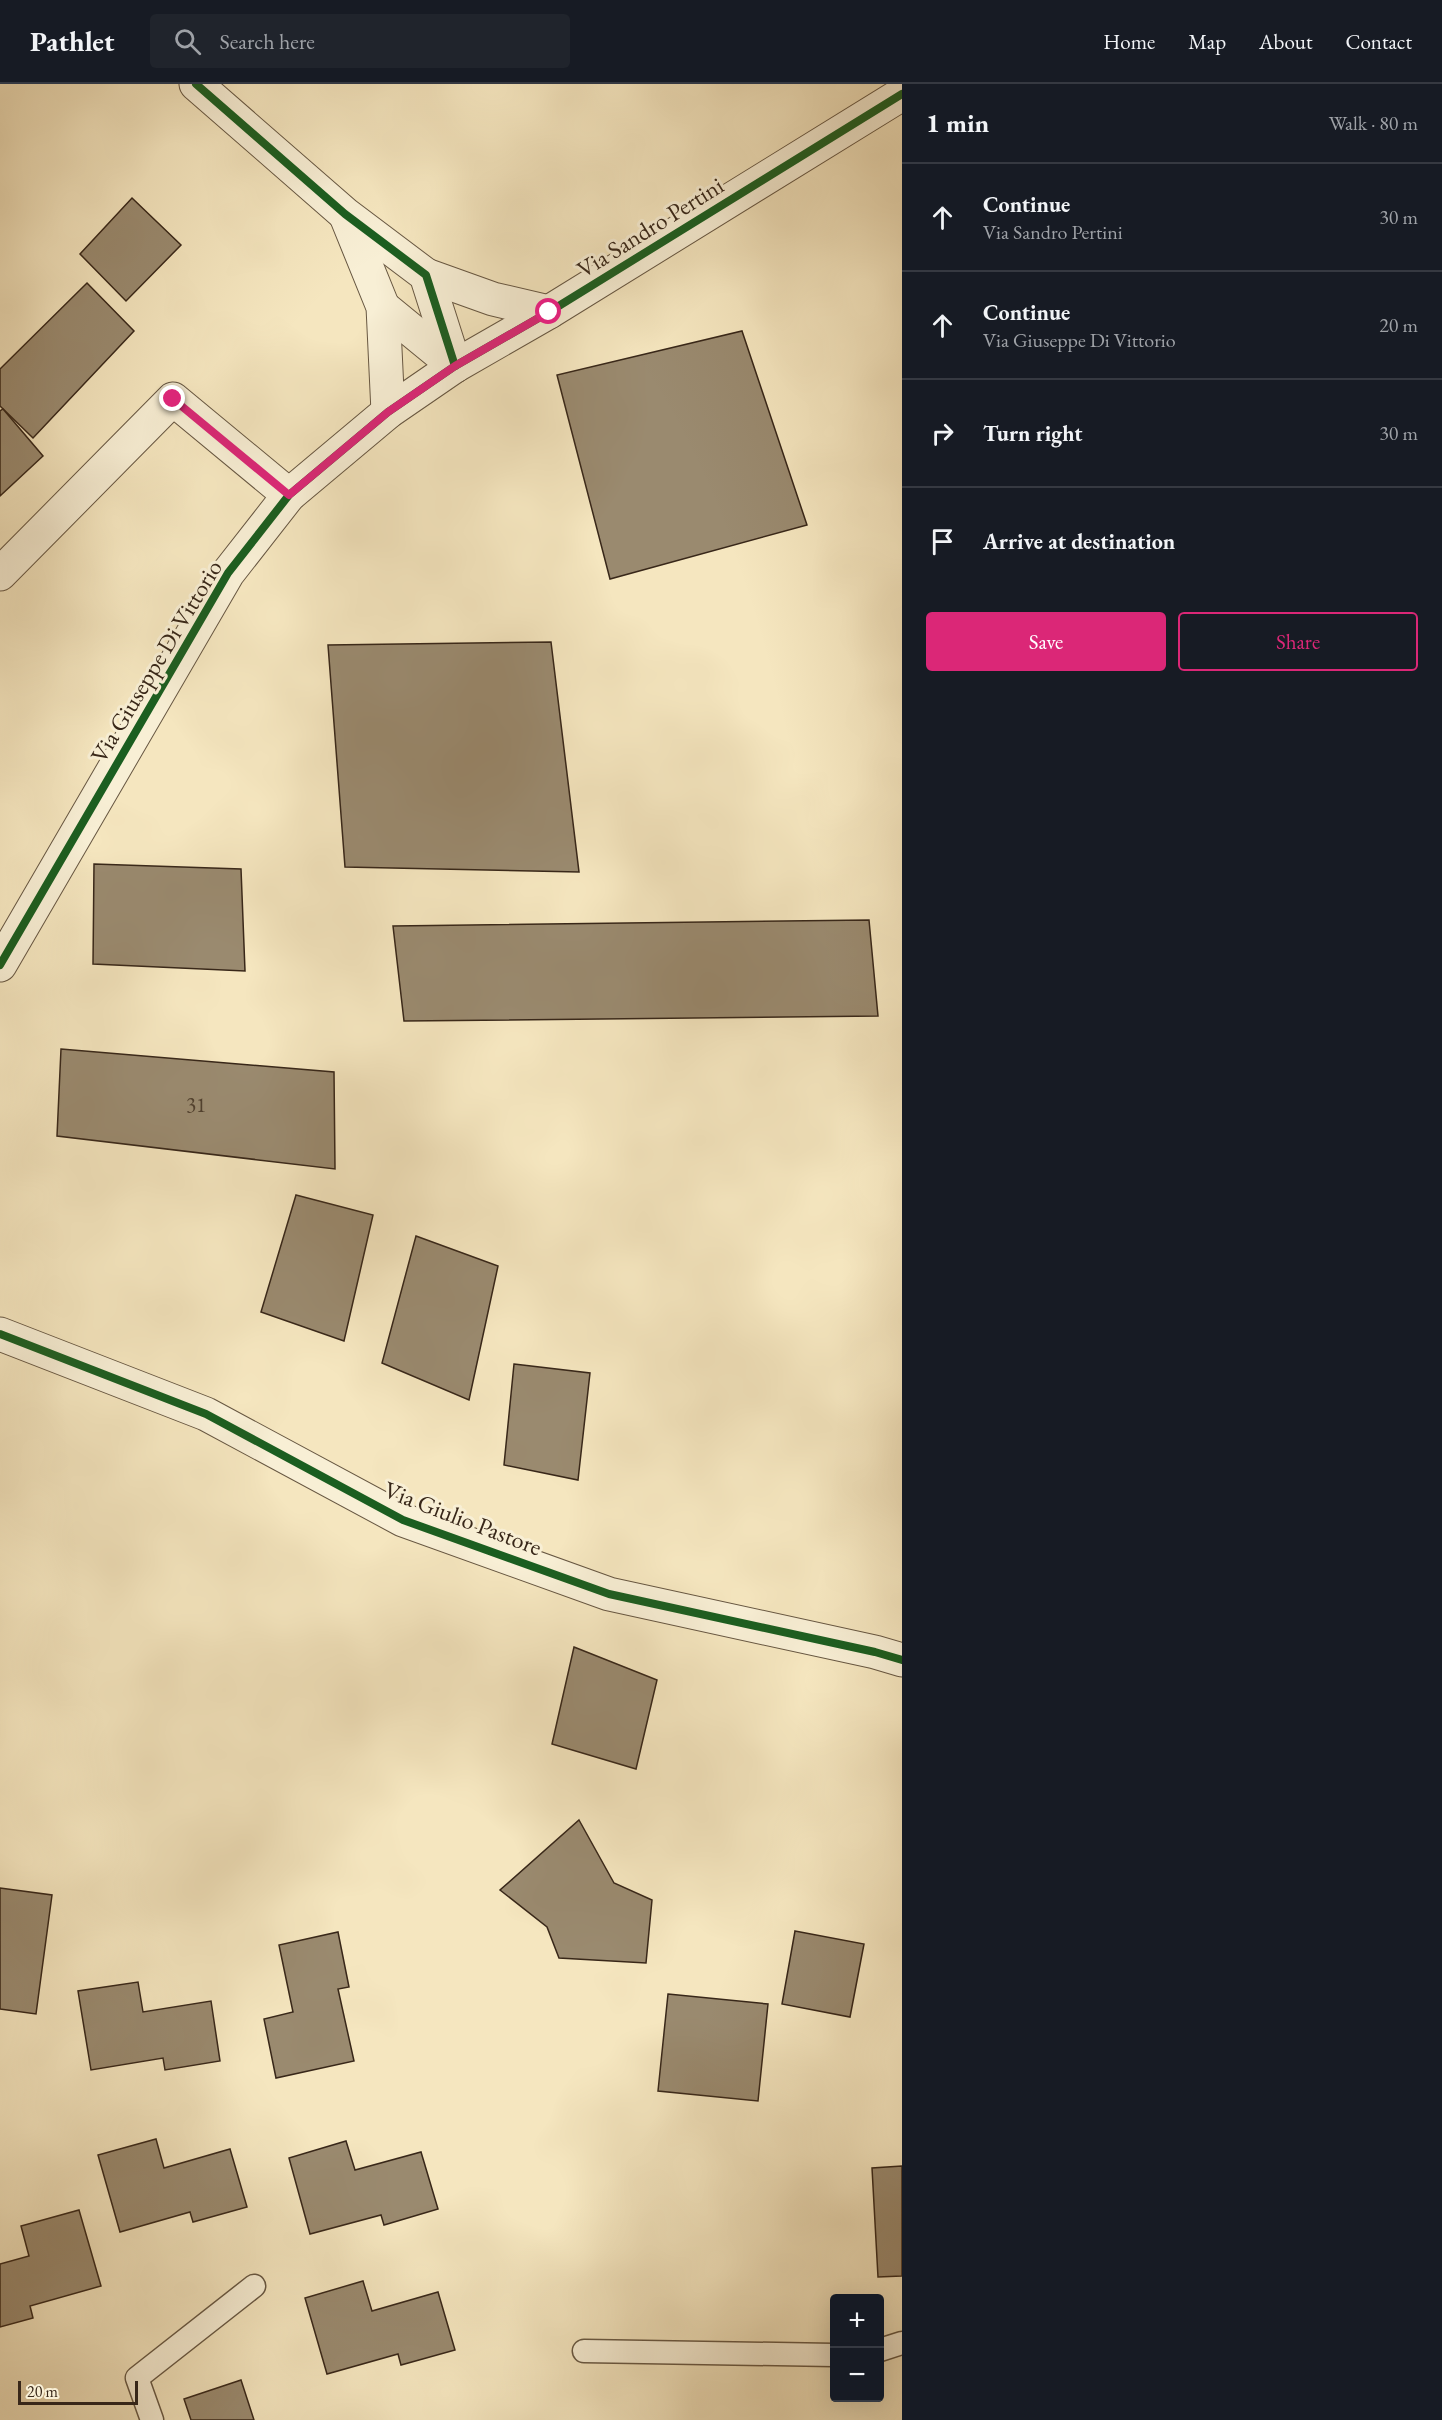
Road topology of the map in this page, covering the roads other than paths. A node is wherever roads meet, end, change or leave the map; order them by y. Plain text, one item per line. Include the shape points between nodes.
1 (196, 84) edge
2 (902, 94) edge
3 (345, 214) junction
4 (426, 276) junction
5 (383, 307) junction
6 (549, 312) junction
7 (455, 366) junction
8 (388, 412) junction
9 (289, 495) junction
10 (0, 574) edge
11 (0, 965) edge
12 (0, 1334) edge
13 (902, 1660) edge
14 (254, 2286) dead end
15 (902, 2343) edge
16 (884, 2348) edge
17 (584, 2351) dead end
18 (830, 2355) edge
19 (152, 2420) edge

1 - 3 street
2 - 6 street, Via Sandro Pertini
3 - 4 street
3 - 5 street
4 - 6 street via 493,299
4 - 7 street
5 - 7 street
5 - 8 street
6 - 7 street, Via Sandro Pertini
7 - 8 street, Via Sandro Pertini
8 - 9 street, Via Giuseppe Di Vittorio
9 - 10 street via 173,399
9 - 11 street, Via Giuseppe Di Vittorio via 228,573
12 - 13 street, Via Giulio Pastore via 206,1414 403,1521 609,1594
14 - 19 lane via 137,2378
15 - 16 lane
17 - 18 lane

